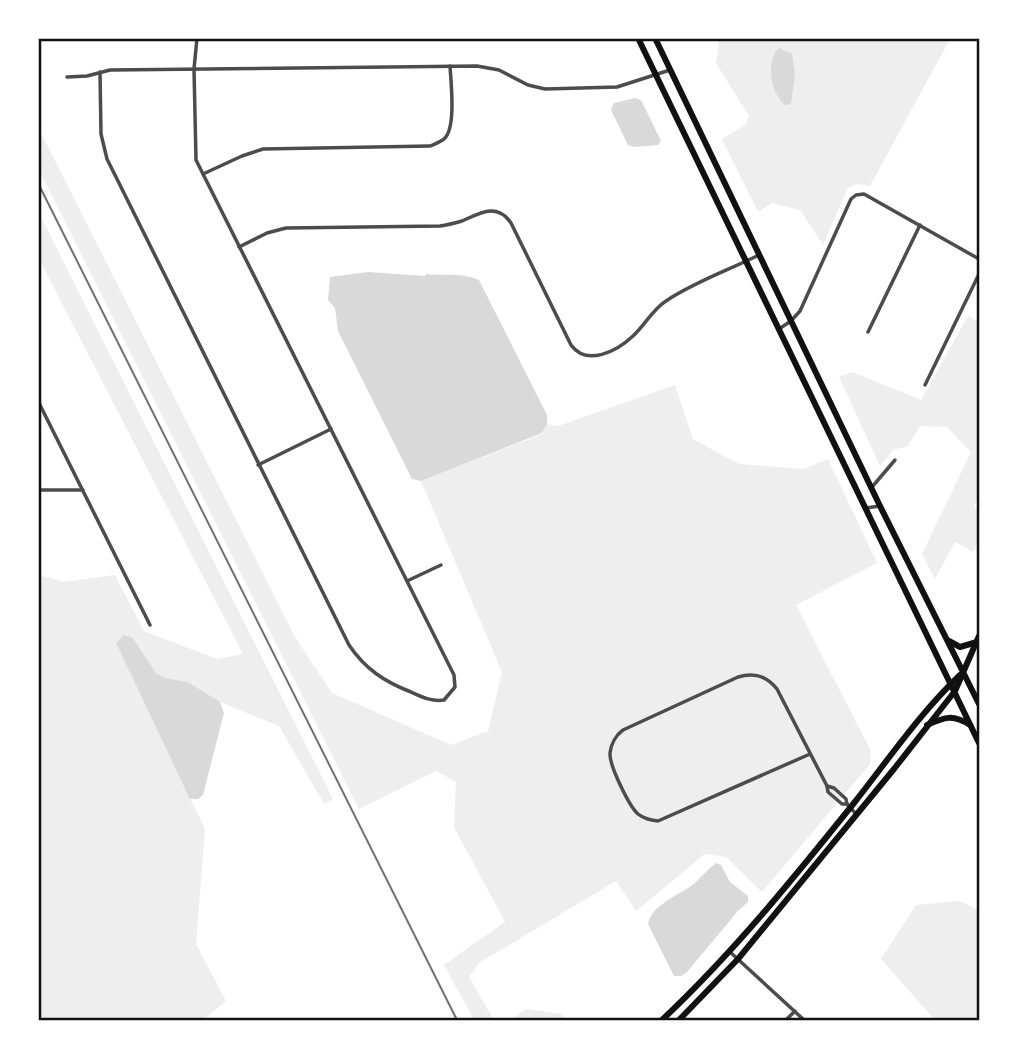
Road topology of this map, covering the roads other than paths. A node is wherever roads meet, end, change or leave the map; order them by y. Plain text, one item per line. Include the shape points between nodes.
1 (197, 38) edge
2 (638, 38) edge
3 (655, 38) edge
4 (450, 66) junction
5 (194, 69) junction
6 (670, 70) junction
7 (100, 72) junction
8 (656, 75) junction
9 (66, 77) dead end
10 (203, 174) junction
11 (920, 225) junction
12 (239, 247) junction
13 (759, 255) junction
14 (979, 259) edge
15 (746, 261) junction
16 (979, 274) edge
17 (791, 321) junction
18 (779, 329) junction
19 (868, 332) dead end
20 (925, 385) dead end
21 (38, 401) edge
22 (331, 429) junction
23 (895, 460) dead end
24 (258, 465) junction
25 (872, 487) junction
26 (38, 490) edge
27 (83, 490) junction
28 (880, 506) junction
29 (866, 508) junction
30 (441, 565) dead end
31 (407, 582) junction
32 (149, 625) dead end
33 (978, 639) edge
34 (948, 640) junction
35 (963, 671) junction
36 (951, 684) junction
37 (955, 691) junction
38 (979, 704) edge
39 (927, 725) junction
40 (971, 725) junction
41 (979, 743) edge
42 (810, 754) junction
43 (849, 806) junction
44 (858, 816) junction
45 (730, 952) junction
46 (738, 959) junction
47 (794, 1011) junction
48 (662, 1020) edge
49 (679, 1020) edge
50 (786, 1020) edge
51 (804, 1020) edge

1 - 5 street
2 - 8 main road
3 - 6 main road
4 - 5 street
4 - 8 street via 488,67 545,89 617,87
4 - 10 street via 451,124 437,144 263,149
5 - 7 street
5 - 10 street via 195,155
6 - 8 street
6 - 13 main road
7 - 9 street
7 - 24 street via 101,134 107,159
8 - 15 main road
10 - 12 street
11 - 14 street
11 - 17 street via 864,194 850,199 805,301
11 - 19 street
12 - 15 street via 286,228 440,226 494,211 511,223 571,345 592,357 624,343 666,301
12 - 22 street
13 - 15 street
13 - 17 main road
15 - 18 main road
16 - 20 street
17 - 18 street
17 - 25 main road
18 - 29 main road
21 - 27 street
22 - 24 street
22 - 31 street
23 - 25 street
24 - 31 street via 360,660 392,685 444,700 455,687 454,675
25 - 28 main road
26 - 27 street
27 - 32 street
28 - 29 street
28 - 34 main road
29 - 36 main road
30 - 31 street
33 - 34 main road via 960,647
33 - 35 main road
34 - 35 main road
35 - 36 main road
35 - 37 main road
35 - 38 main road
36 - 37 main road
36 - 43 main road
37 - 39 main road
37 - 40 main road
39 - 40 main road via 953,716
39 - 44 main road
40 - 41 main road
42 - 42 street via 778,689 753,675 738,677 624,730 610,753 635,811 658,821
42 - 43 street via 828,792
43 - 44 street
43 - 45 main road
44 - 46 main road
45 - 46 street
45 - 48 main road
46 - 47 street
46 - 49 main road
47 - 50 street
47 - 51 street

